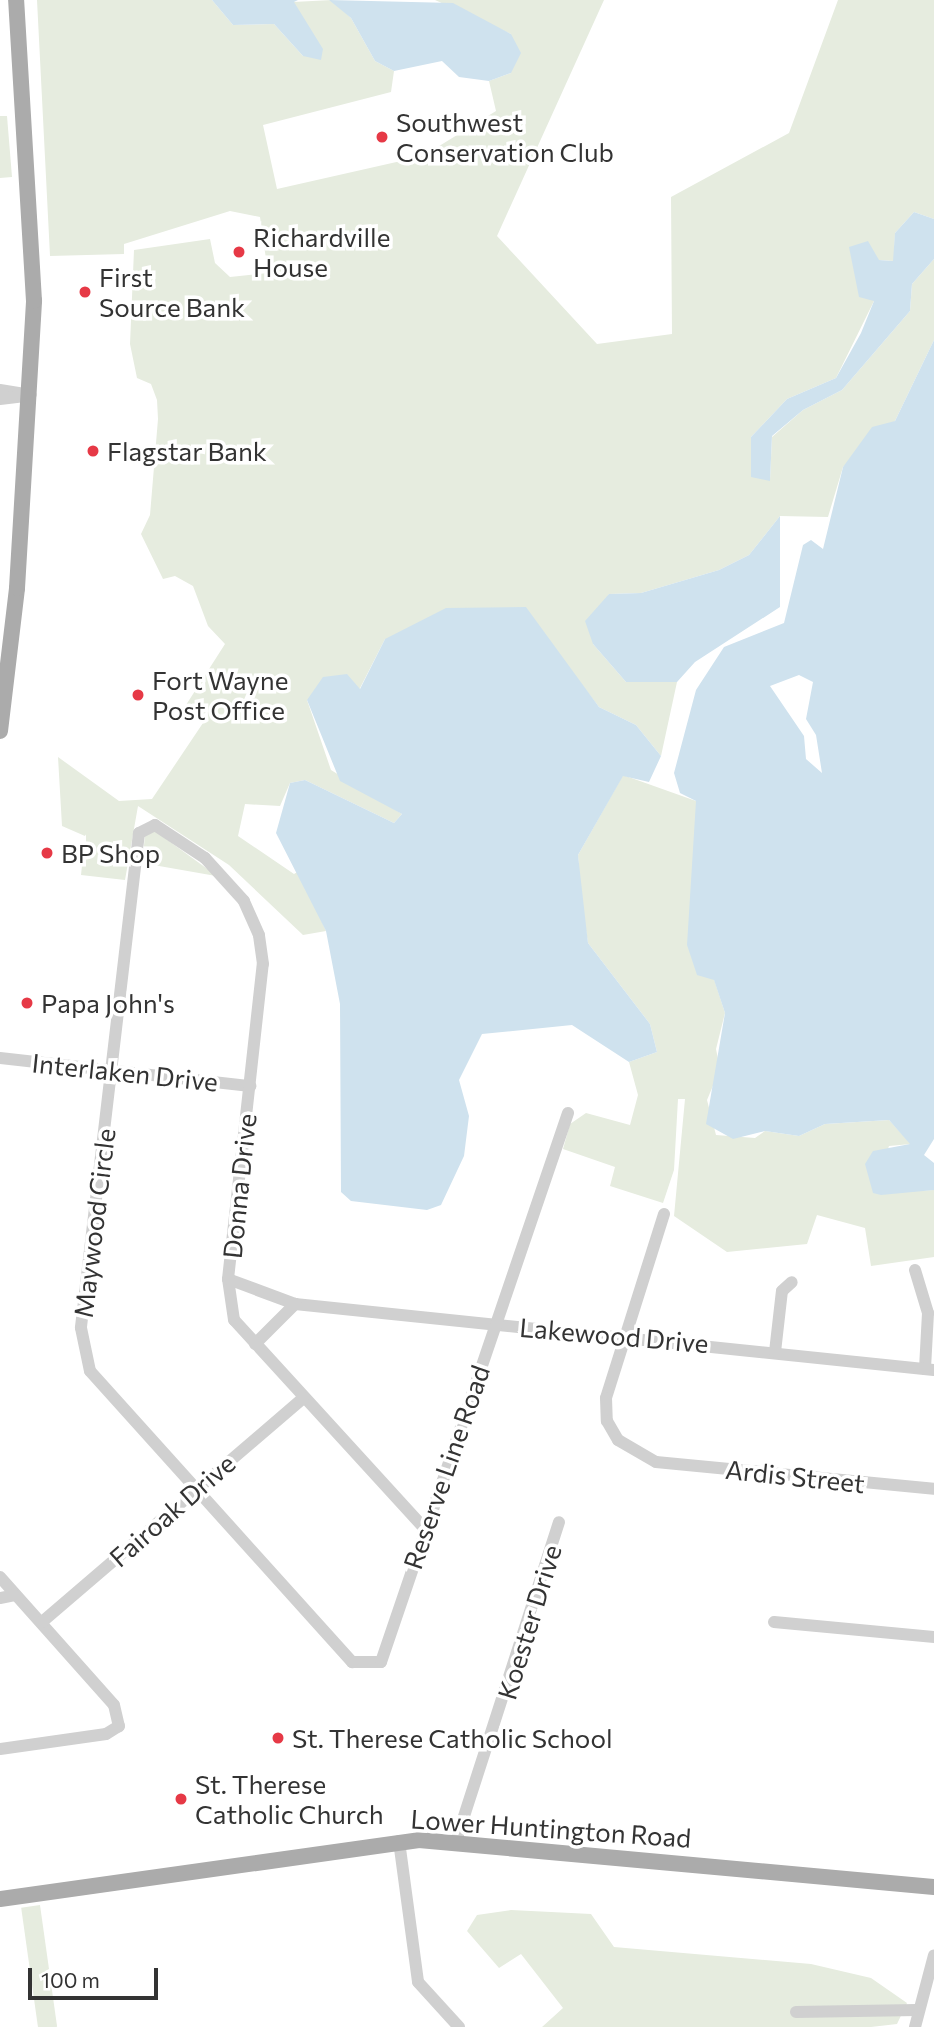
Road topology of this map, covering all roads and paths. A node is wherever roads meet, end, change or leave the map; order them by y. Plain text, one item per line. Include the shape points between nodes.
1 (16, 0) edge
2 (0, 390) edge
3 (30, 395) junction
4 (0, 399) edge
5 (0, 731) edge
6 (146, 826) joint
7 (0, 1058) edge
8 (111, 1070) junction
9 (250, 1086) junction
10 (568, 1113) dead end
11 (664, 1214) dead end
12 (915, 1270) dead end
13 (228, 1279) junction
14 (792, 1282) dead end
15 (295, 1304) junction
16 (496, 1324) junction
17 (625, 1334) junction
18 (255, 1344) junction
19 (775, 1352) junction
20 (930, 1369) edge
21 (303, 1398) junction
22 (197, 1489) junction
23 (934, 1489) edge
24 (559, 1522) dead end
25 (425, 1529) junction
26 (0, 1577) edge
27 (15, 1595) junction
28 (0, 1598) edge
29 (42, 1622) junction
30 (774, 1622) dead end
31 (934, 1637) edge
32 (381, 1662) joint
33 (0, 1749) edge
34 (399, 1841) junction
35 (456, 1841) junction
36 (934, 1887) edge
37 (0, 1899) edge
38 (934, 1955) edge
39 (917, 2010) junction
40 (796, 2012) dead end
41 (459, 2027) edge
42 (915, 2027) edge

1 - 3 main road via 33,235
2 - 3 street
3 - 4 street
3 - 5 main road
6 - 8 street, Maywood Circle via 139,833
6 - 9 street, Donna Drive via 155,825 205,858 254,919 263,964
7 - 8 street, Interlaken Drive
8 - 9 street, Interlaken Drive
8 - 22 street, Maywood Circle via 83,1338 90,1371
9 - 13 street, Donna Drive
10 - 16 street, Reserve Line Road
11 - 17 street
12 - 20 street via 928,1313
13 - 15 street, Lakewood Drive
13 - 18 street, Donna Drive via 234,1320
14 - 19 street via 782,1291
15 - 16 street, Lakewood Drive
15 - 18 street
16 - 17 street, Lakewood Drive via 564,1335
16 - 25 street, Reserve Line Road
17 - 19 street, Lakewood Drive
17 - 23 street, Ardis Street via 606,1398 607,1421 627,1449 656,1462
18 - 21 street, Donna Drive
19 - 20 street, Lakewood Drive
21 - 22 street, Fairoak Drive
21 - 25 street, Donna Drive
22 - 29 street, Fairoak Drive
22 - 32 street, Maywood Circle via 352,1662
24 - 35 street, Koester Drive
25 - 32 street, Reserve Line Road
26 - 27 street
27 - 28 street
27 - 29 street
29 - 33 street via 114,1705 119,1726 106,1734
30 - 31 street
34 - 35 main road, Lower Huntington Road
34 - 37 main road, Lower Huntington Road
34 - 41 street via 414,1970 425,1992
35 - 36 main road, Lower Huntington Road
38 - 39 street
39 - 40 street
39 - 42 street

